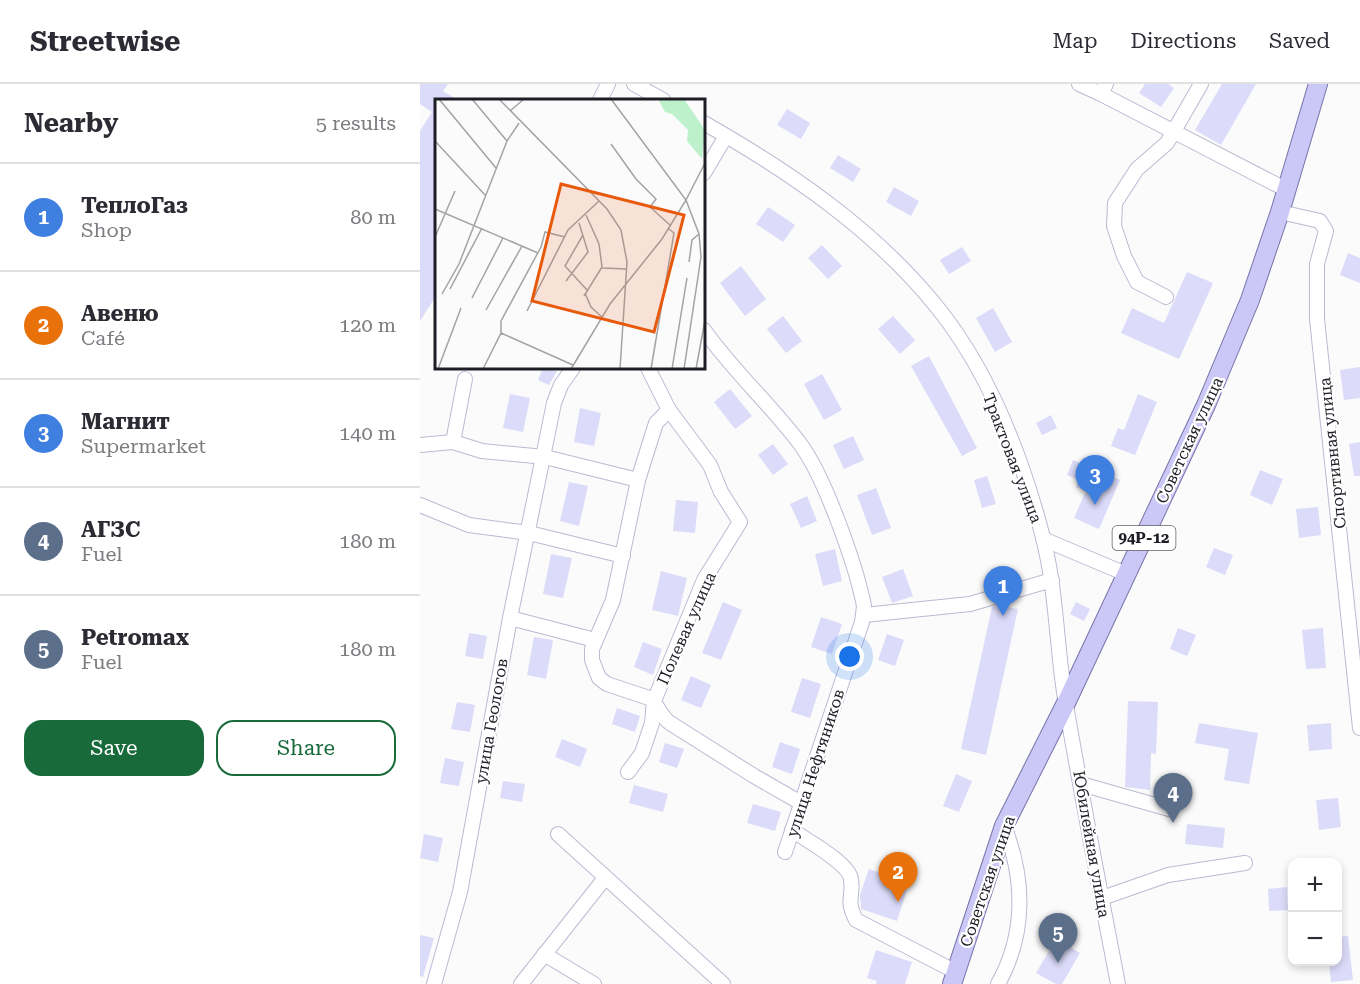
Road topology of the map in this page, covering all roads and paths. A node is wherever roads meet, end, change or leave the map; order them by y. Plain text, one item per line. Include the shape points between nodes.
1 (608, 84) edge
2 (634, 84) edge
3 (1079, 84) edge
4 (1201, 84) edge
5 (1318, 84) edge
6 (1104, 89) edge
7 (600, 99) edge
8 (661, 99) edge
9 (705, 124) edge
10 (1173, 133) junction
11 (726, 136) junction
12 (705, 171) edge
13 (1287, 190) junction
14 (1280, 212) junction
15 (1166, 297) dead end
16 (705, 331) edge
17 (572, 369) edge
18 (648, 369) edge
19 (465, 379) dead end
20 (669, 410) junction
21 (453, 442) junction
22 (420, 446) edge
23 (545, 458) junction
24 (638, 480) junction
25 (420, 505) edge
26 (529, 533) junction
27 (1043, 539) junction
28 (623, 556) junction
29 (1126, 574) junction
30 (1052, 580) junction
31 (864, 615) junction
32 (510, 618) junction
33 (595, 640) junction
34 (654, 701) junction
35 (1066, 703) junction
36 (1360, 728) edge
37 (628, 772) dead end
38 (1081, 784) junction
39 (801, 803) junction
40 (1169, 809) dead end
41 (1004, 826) junction
42 (792, 830) junction
43 (558, 834) dead end
44 (785, 852) dead end
45 (1245, 863) dead end
46 (605, 878) junction
47 (1101, 898) junction
48 (544, 954) junction
49 (954, 978) edge
50 (434, 984) edge
51 (521, 984) edge
52 (594, 984) edge
53 (723, 984) edge
54 (998, 984) edge
55 (1118, 984) edge

1 - 7 street
2 - 8 street
3 - 6 street
4 - 10 street
5 - 13 main road, Советская улица / 94Р-12
6 - 10 street
9 - 11 street, Трактовая улица
10 - 13 street
10 - 15 street via 1137,169 1115,203 1114,226 1137,282
11 - 12 street
11 - 27 street, Трактовая улица via 799,181 855,224 906,271 938,308 968,352 997,407
13 - 14 main road, Советская улица / 94Р-12
14 - 29 main road, Советская улица / 94Р-12 via 1250,300 1206,405
14 - 36 street, Спортивная улица via 1320,221 1326,231 1317,264 1317,319
16 - 31 street, улица Нефтяников via 806,453 825,491 862,594
17 - 23 street, улица Геологов via 554,403
18 - 20 street, Полевая улица
19 - 21 street
20 - 24 street via 656,423
20 - 34 street, Полевая улица via 710,465 740,522 704,580
21 - 22 street
21 - 23 street via 482,451
23 - 24 street
23 - 26 street, улица Геологов
24 - 28 street
25 - 26 street via 469,525
26 - 28 street
26 - 32 street, улица Геологов
27 - 29 street
27 - 30 street, Трактовая улица
28 - 33 street via 613,600
29 - 35 main road, Советская улица / 94Р-12
30 - 31 street via 970,604
30 - 35 street, Трактовая улица
31 - 39 street, улица Нефтяников
32 - 33 street
32 - 50 street, улица Геологов via 460,892
33 - 34 street via 592,660 598,678
34 - 37 street, Полевая улица via 642,753
34 - 39 street via 661,716 670,723
35 - 38 street, Юбилейная улица
35 - 41 main road, Советская улица / 94Р-12
38 - 40 street
38 - 47 street, Юбилейная улица
39 - 42 street, улица Нефтяников
41 - 49 main road, Советская улица / 94Р-12
41 - 54 street via 1019,870 1019,919 1015,946
42 - 44 street, улица Нефтяников
42 - 49 street via 844,866 851,878 848,905 856,921
43 - 46 street
45 - 47 street via 1168,875
46 - 48 street
46 - 53 street
47 - 55 street, Юбилейная улица
48 - 51 street
48 - 52 street

